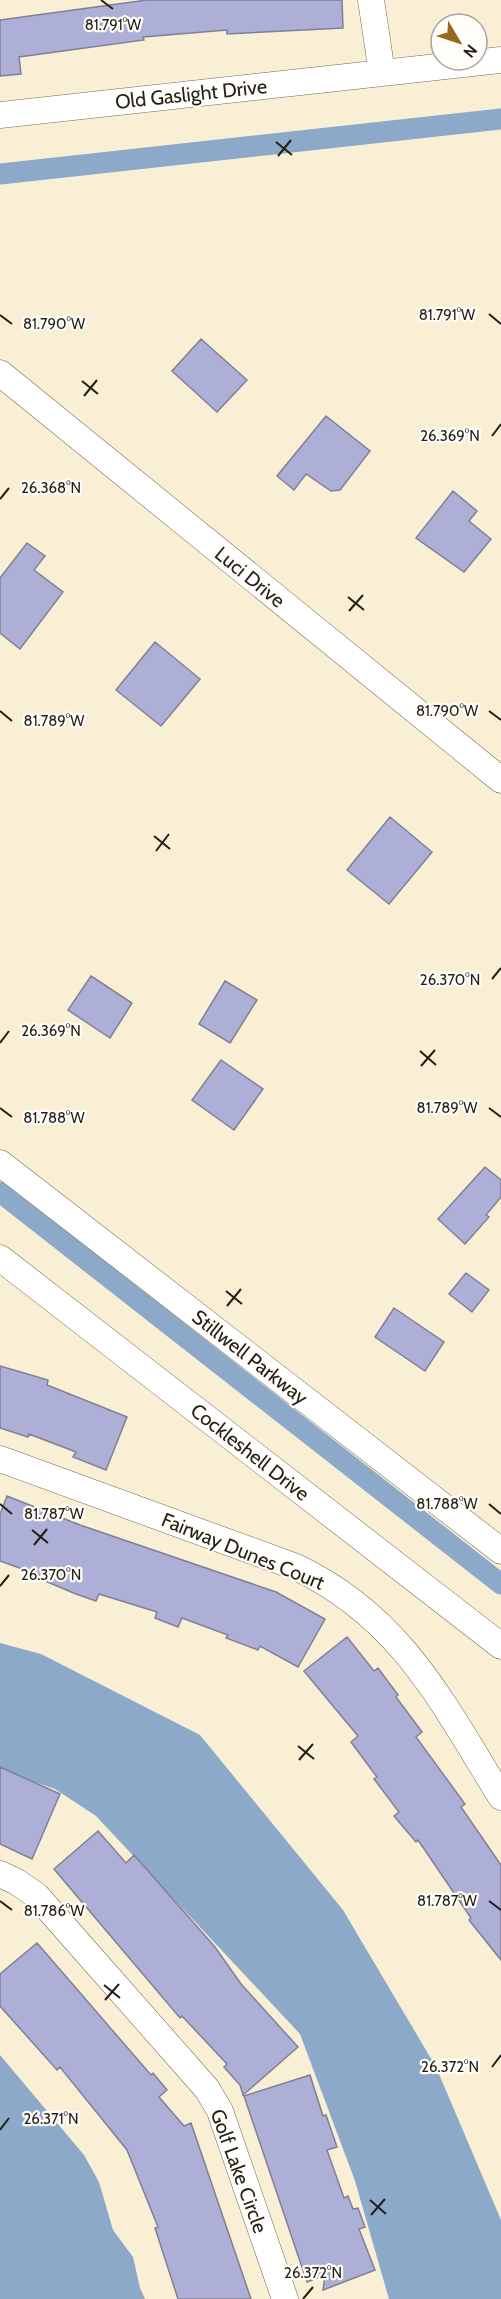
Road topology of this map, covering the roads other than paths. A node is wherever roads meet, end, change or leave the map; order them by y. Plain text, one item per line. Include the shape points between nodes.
1 (371, 0) edge
2 (501, 60) edge
3 (382, 73) junction
4 (0, 116) edge
5 (0, 373) edge
6 (501, 780) edge
7 (0, 1163) edge
8 (0, 1258) edge
9 (0, 1459) edge
10 (501, 1551) edge
11 (501, 1646) edge
12 (501, 1797) edge
13 (0, 1874) edge
14 (285, 2299) edge

1 - 3 street
2 - 3 street, Old Gaslight Drive
3 - 4 street, Old Gaslight Drive
5 - 6 street, Luci Drive
7 - 10 street, Stillwell Parkway
8 - 11 street, Cockleshell Drive
9 - 12 street, Fairway Dunes Court via 296,1567 334,1588 377,1620 417,1665
13 - 14 street, Golf Lake Circle via 37,1896 207,2089 220,2110

